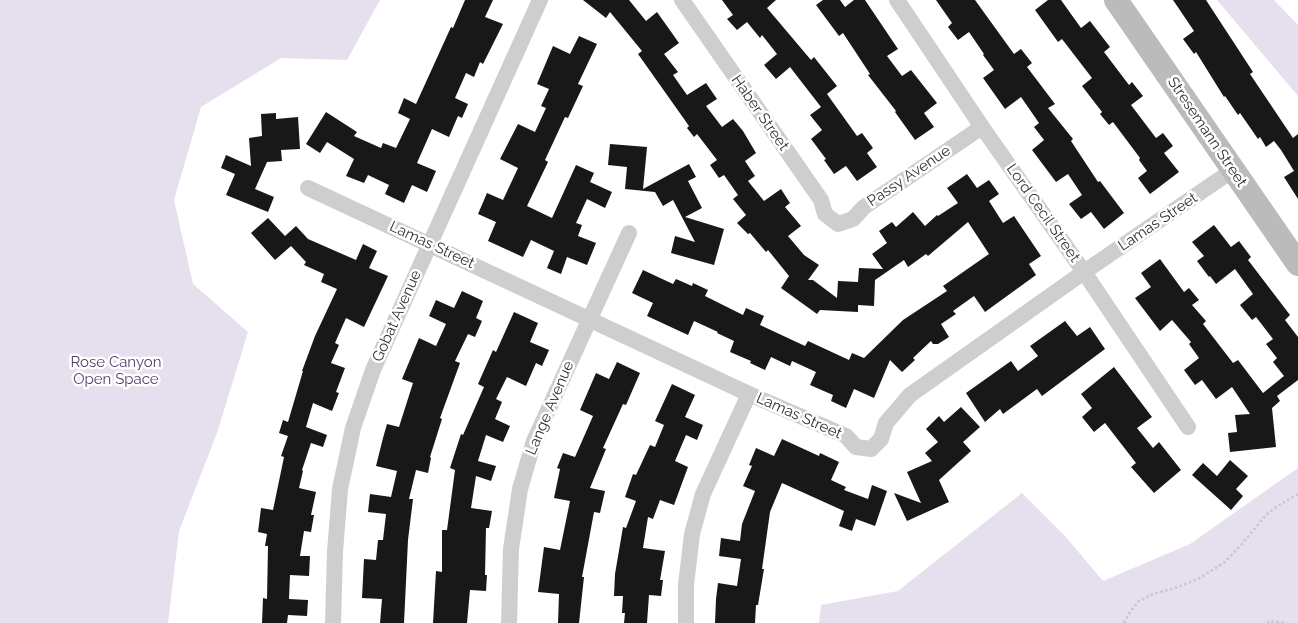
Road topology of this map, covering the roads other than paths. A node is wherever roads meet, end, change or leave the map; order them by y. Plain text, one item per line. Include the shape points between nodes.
1 (540, 0) edge
2 (682, 0) edge
3 (898, 0) edge
4 (1116, 0) edge
5 (982, 127) junction
6 (1233, 170) junction
7 (308, 188) dead end
8 (838, 224) joint
9 (629, 233) dead end
10 (429, 244) junction
11 (1298, 264) edge
12 (1084, 272) junction
13 (589, 318) junction
14 (749, 394) junction
15 (1188, 427) dead end
16 (333, 623) edge
17 (509, 623) edge
18 (686, 623) edge

1 - 10 street, Gobat Avenue
2 - 8 street, Haber Street via 821,200 825,214
3 - 5 street, Lord Cecil Street
4 - 6 street, Stresemann Street
5 - 8 street, Passy Avenue via 864,207 853,219
5 - 12 street, Lord Cecil Street
6 - 11 street, Stresemann Street
6 - 12 street, Lamas Street
7 - 10 street, Lamas Street
9 - 13 street, Lange Avenue
10 - 13 street, Lamas Street
10 - 16 street, Gobat Avenue via 373,370 353,428 340,489
12 - 14 street, Lamas Street via 910,396 886,424 881,439 871,449 856,447 846,436
12 - 15 street, Lord Cecil Street
13 - 14 street, Lamas Street
13 - 17 street, Lange Avenue via 534,441 520,489 511,549
14 - 18 street via 703,494 692,534 686,585

